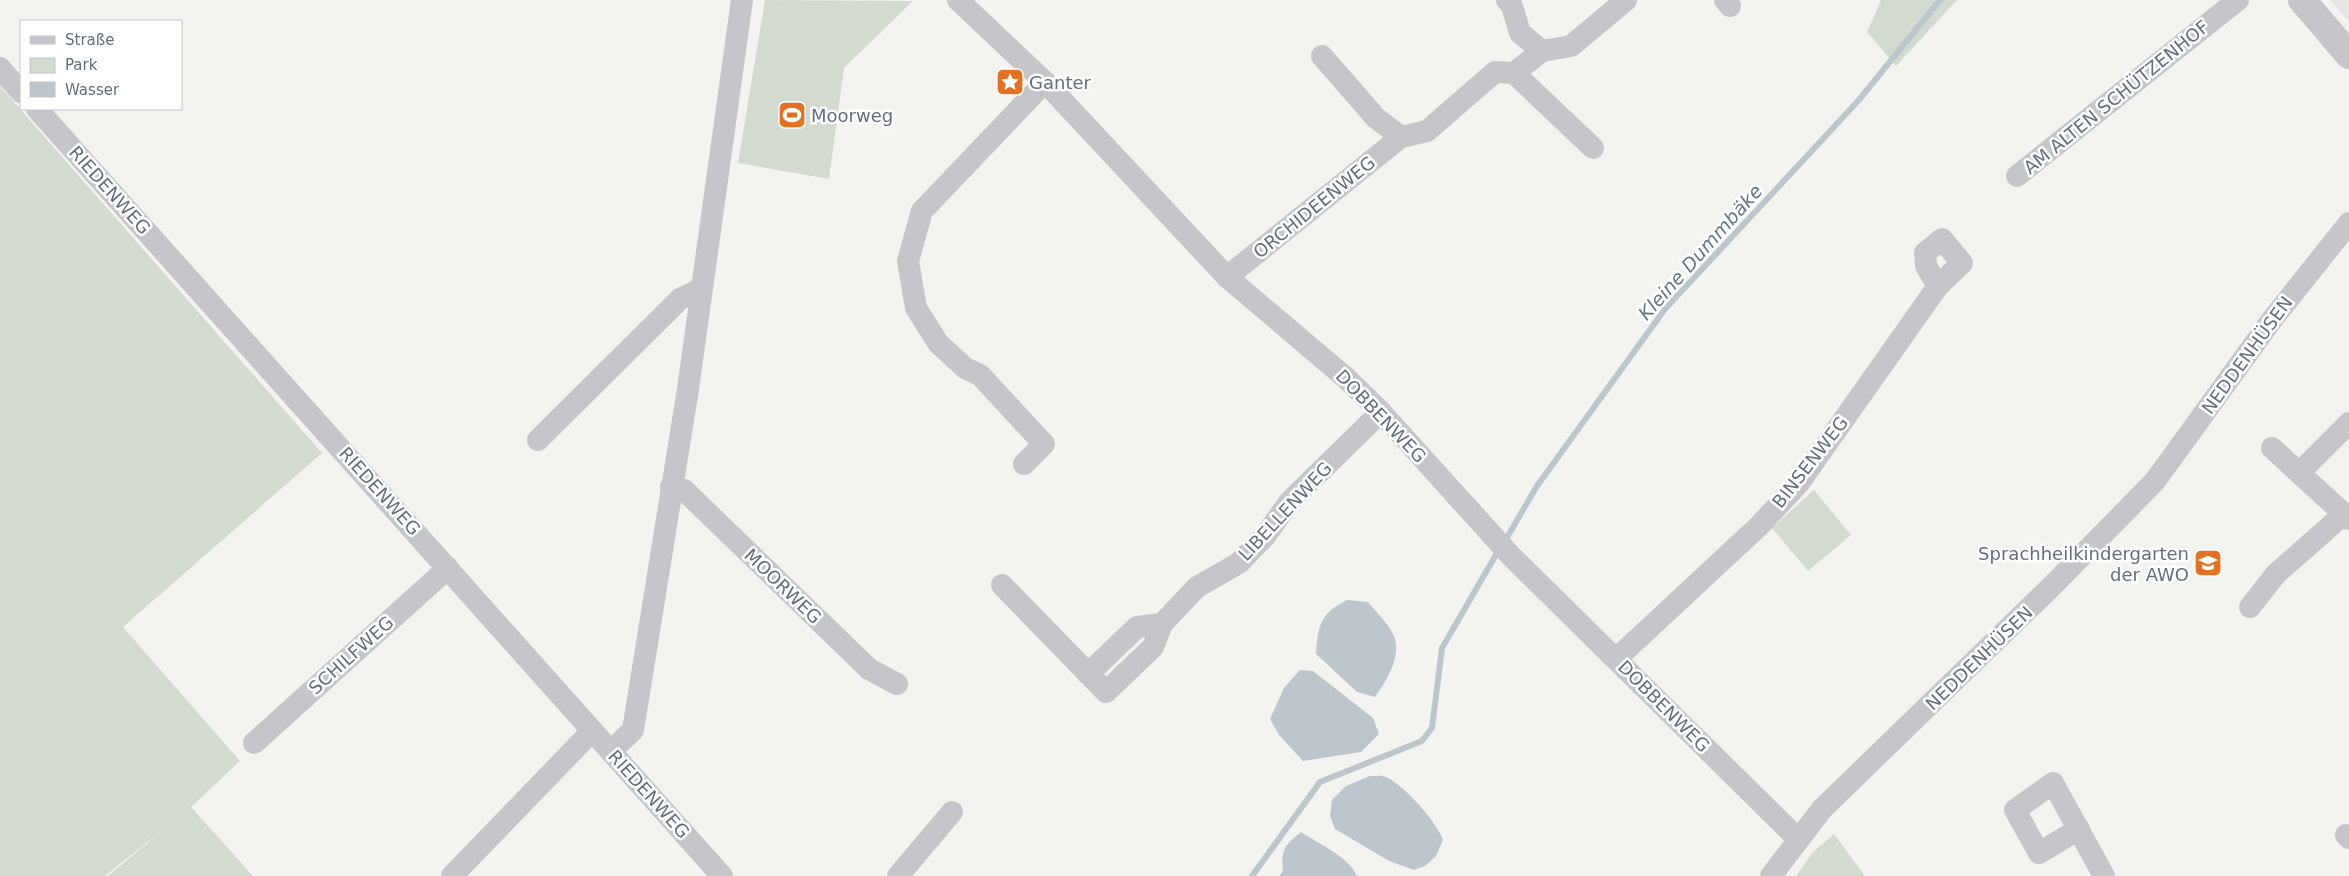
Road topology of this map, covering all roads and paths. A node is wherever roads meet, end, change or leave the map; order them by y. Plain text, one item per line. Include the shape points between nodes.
1 (742, 0) edge
2 (958, 0) edge
3 (1507, 0) edge
4 (1626, 0) edge
5 (2238, 0) edge
6 (2302, 0) edge
7 (1542, 51) junction
8 (2349, 55) edge
9 (1322, 56) dead end
10 (0, 68) edge
11 (1514, 73) junction
12 (1045, 82) junction
13 (20, 91) edge
14 (38, 110) edge
15 (1401, 137) junction
16 (1593, 148) dead end
17 (2017, 176) dead end
18 (2349, 223) edge
19 (1227, 277) junction
20 (1938, 286) dead end
21 (701, 289) junction
22 (1381, 412) junction
23 (2349, 423) edge
24 (538, 440) dead end
25 (2272, 448) dead end
26 (1024, 464) dead end
27 (2300, 472) junction
28 (671, 487) junction
29 (2346, 516) edge
30 (448, 568) junction
31 (1002, 585) dead end
32 (2250, 607) dead end
33 (1616, 659) junction
34 (897, 684) dead end
35 (592, 731) junction
36 (254, 743) dead end
37 (611, 751) junction
38 (952, 812) dead end
39 (2079, 830) dead end
40 (1798, 839) junction
41 (452, 876) edge
42 (722, 876) edge
43 (898, 876) edge
44 (1771, 876) edge
45 (2104, 876) edge

1 - 21 street
2 - 12 street, DOBBENWEG
3 - 7 street via 1520,33
4 - 7 street via 1571,46
5 - 17 street, AM ALTEN SCHÜTZENHOF
6 - 8 street
7 - 11 street
9 - 15 street via 1376,118
10 - 13 street
11 - 15 street, ORCHIDEENWEG via 1495,72 1427,131
11 - 16 street
12 - 19 street, DOBBENWEG
12 - 26 street via 922,211 908,261 916,308 938,343 965,368 980,375 1044,444
14 - 30 street, RIEDENWEG
15 - 19 street, ORCHIDEENWEG
18 - 40 street, NEDDENHÜSEN via 2271,320 2155,481 2053,586 1822,810
19 - 22 street, DOBBENWEG
20 - 33 street, BINSENWEG via 1799,483 1759,526
21 - 24 street via 680,299
21 - 28 street
22 - 31 street, LIBELLENWEG via 1290,501 1265,536 1239,562 1198,587 1162,624 1153,647 1106,692
22 - 33 street, DOBBENWEG via 1510,556
23 - 27 street
25 - 27 street
27 - 29 street
28 - 34 street, MOORWEG via 684,490 869,669
28 - 37 street via 633,730
29 - 32 street via 2276,574
30 - 35 street, RIEDENWEG
30 - 36 street, SCHILFWEG
33 - 40 street, DOBBENWEG
35 - 37 street, RIEDENWEG
35 - 41 street
37 - 42 street, RIEDENWEG
38 - 43 street
39 - 45 street
40 - 44 street, NEDDENHÜSEN

